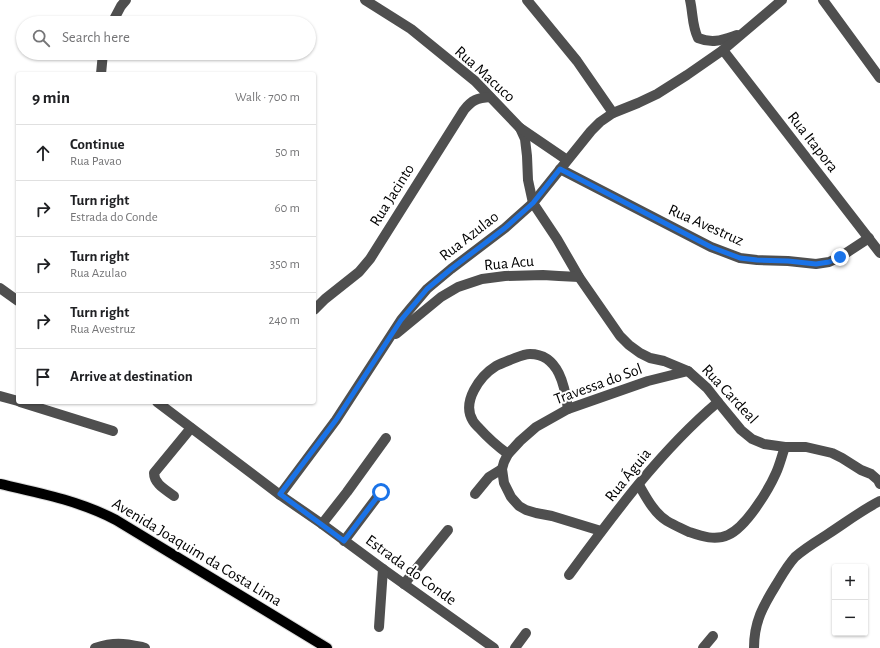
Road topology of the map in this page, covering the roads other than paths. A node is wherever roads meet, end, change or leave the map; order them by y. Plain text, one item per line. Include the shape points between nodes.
1 (126, 0) edge
2 (365, 0) edge
3 (527, 0) edge
4 (690, 0) edge
5 (782, 0) edge
6 (823, 0) edge
7 (116, 16) edge
8 (744, 32) junction
9 (723, 50) junction
10 (102, 60) edge
11 (101, 72) edge
12 (880, 78) edge
13 (490, 97) junction
14 (613, 113) junction
15 (520, 128) junction
16 (567, 160) junction
17 (560, 169) junction
18 (533, 203) junction
19 (869, 238) junction
20 (880, 253) edge
21 (579, 277) junction
22 (0, 288) edge
23 (16, 300) edge
24 (316, 308) edge
25 (389, 340) junction
26 (688, 371) junction
27 (0, 396) edge
28 (16, 401) edge
29 (718, 402) junction
30 (25, 404) edge
31 (160, 404) edge
32 (568, 409) junction
33 (191, 428) junction
34 (113, 431) dead end
35 (386, 438) dead end
36 (785, 446) junction
37 (508, 454) junction
38 (502, 469) junction
39 (0, 484) edge
40 (880, 484) edge
41 (638, 485) junction
42 (381, 492) dead end
43 (280, 494) junction
44 (475, 494) dead end
45 (174, 496) dead end
46 (880, 501) edge
47 (322, 524) junction
48 (448, 530) dead end
49 (602, 531) junction
50 (344, 541) junction
51 (383, 569) junction
52 (569, 575) dead end
53 (404, 584) junction
54 (379, 627) dead end
55 (526, 633) dead end
56 (713, 636) dead end
57 (95, 648) edge
58 (145, 648) edge
59 (327, 648) edge
60 (494, 648) edge
61 (515, 648) edge
62 (703, 648) edge
63 (754, 648) edge

1 - 7 street
2 - 13 street, Rua Macuco via 411,29 475,81
3 - 14 street via 577,61
4 - 8 street via 698,38 721,41
5 - 8 street, Rua Azulao
6 - 12 street
8 - 9 street, Rua Azulao
9 - 14 street, Rua Azulao via 657,94
9 - 19 street, Rua Itapora
10 - 11 street
13 - 15 street, Rua Macuco
13 - 24 street, Rua Jacinto via 478,98 464,110 370,259 359,272
14 - 16 street, Rua Azulao via 591,131
15 - 16 street
15 - 18 street, Rua Macuco via 527,156 529,191
16 - 17 street, Rua Azulao
17 - 18 street, Rua Azulao
17 - 19 street, Rua Avestruz via 711,247 740,258 816,264 829,262
18 - 21 street, Rua Cardeal
18 - 25 street, Rua Azulao via 427,289 401,320
19 - 20 street, Rua Itapora
21 - 25 street, Rua Acu via 543,275 482,279 458,287 441,297
21 - 26 street, Rua Cardeal via 629,345 650,358
22 - 23 street
25 - 43 street, Rua Azulao via 336,420
26 - 29 street, Rua Cardeal
26 - 32 street, Travessa do Sol via 648,380
27 - 28 street
29 - 36 street, Rua Cardeal via 741,430 752,439 764,444
29 - 41 street, Rua Águia via 683,434
30 - 34 street
31 - 33 street, Estrada do Conde
32 - 37 street, Travessa do Sol via 536,427
32 - 37 street via 560,374 547,359 529,354 496,366 475,387 469,410 472,420 484,434
33 - 43 street, Estrada do Conde
33 - 45 street via 154,473 157,483
35 - 47 street
36 - 40 street, Rua Cardeal via 806,446 832,453 870,474
36 - 41 street via 777,472 767,491 750,515 728,536 717,538 698,535 666,521 658,514
37 - 38 street, Travessa do Sol
38 - 44 street via 489,477
38 - 49 street via 504,483 519,506
39 - 59 main road, Avenida Joaquim da Costa Lima via 48,494 88,507 116,520
41 - 49 street, Rua Águia
42 - 50 street
43 - 47 street, Estrada do Conde
46 - 63 street via 805,549 787,567 756,625
47 - 50 street, Estrada do Conde
48 - 53 street
49 - 52 street, Rua Águia
50 - 51 street, Estrada do Conde
51 - 53 street, Estrada do Conde
51 - 54 street
53 - 60 street, Estrada do Conde
55 - 61 street
56 - 62 street
57 - 58 street via 126,643

